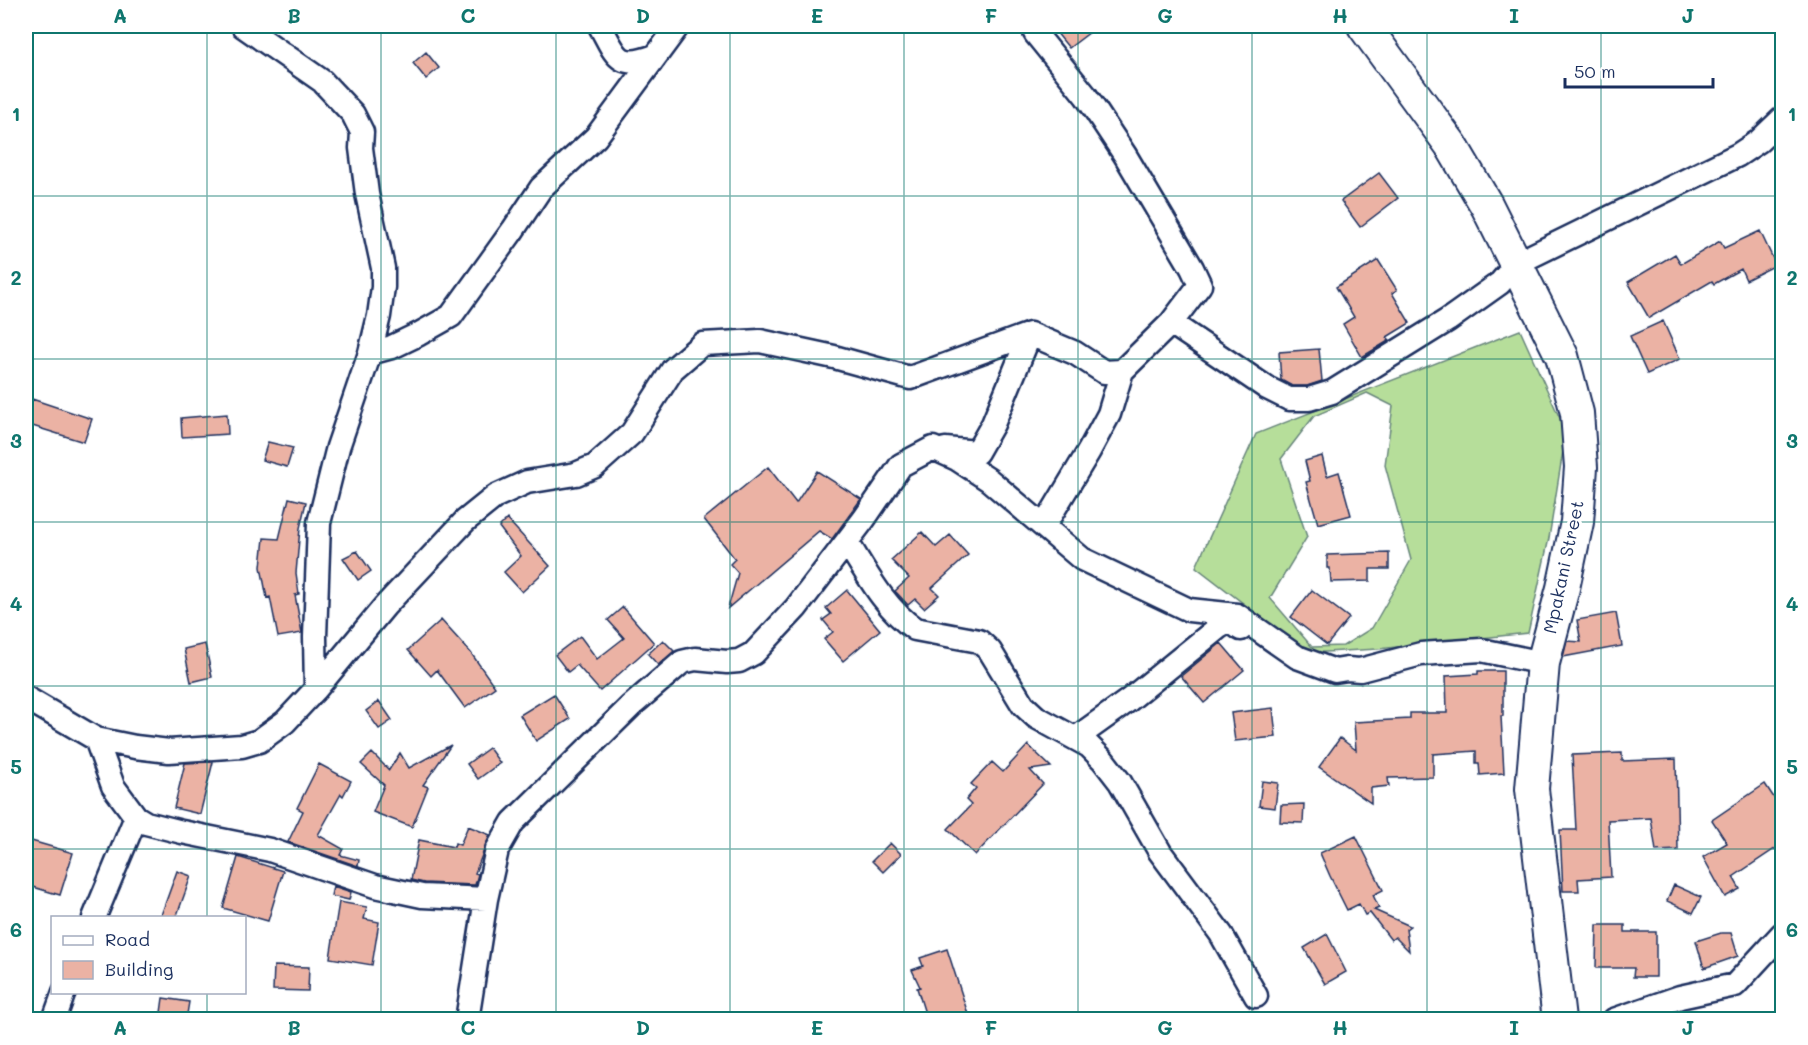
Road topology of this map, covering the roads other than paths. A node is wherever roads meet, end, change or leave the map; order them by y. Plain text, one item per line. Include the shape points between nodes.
1 (243, 26) edge
2 (600, 26) edge
3 (678, 26) edge
4 (1034, 26) edge
5 (1364, 26) edge
6 (655, 56) junction
7 (1782, 119) edge
8 (1517, 263) junction
9 (1172, 322) junction
10 (1030, 334) junction
11 (370, 353) junction
12 (1122, 371) junction
13 (933, 448) junction
14 (1044, 526) junction
15 (847, 542) junction
16 (1543, 663) junction
17 (1342, 680) dead end
18 (316, 689) junction
19 (26, 698) edge
20 (1076, 738) junction
21 (96, 739) junction
22 (136, 817) junction
23 (486, 899) junction
24 (95, 916) edge
25 (1782, 934) edge
26 (64, 994) edge
27 (1256, 996) dead end
28 (54, 1020) edge
29 (466, 1020) edge
30 (1559, 1020) edge
31 (1614, 1020) edge

1 - 11 street via 322,81 353,114 362,132 367,194 383,268 379,316
2 - 6 street via 616,56 637,63
3 - 6 street
4 - 9 street via 1035,33 1086,96 1125,155 1200,285
5 - 8 street, Mpakani Street via 1451,144
6 - 11 street via 596,137 541,188 451,316 392,347
7 - 8 street via 1738,155
8 - 9 street via 1500,283 1448,320 1332,392 1308,399 1289,399 1268,388
8 - 16 street, Mpakani Street via 1562,356 1577,413 1581,467 1577,522
9 - 12 street
10 - 12 street via 1075,353 1104,372
10 - 13 street via 993,424 976,452
10 - 18 street via 910,378 760,341 702,344 673,369 632,432 595,466 576,474 527,482 496,496 465,521
11 - 18 street via 338,447 319,524
12 - 14 street via 1109,414
13 - 14 street via 971,467
13 - 15 street via 901,465
14 - 16 street via 1082,559 1189,610 1237,615 1297,657 1335,671 1360,670 1421,654 1481,650
15 - 20 street via 907,624 979,642 990,651 1023,705 1036,717
15 - 23 street via 796,608 754,653 739,661 682,662 622,714 513,822 497,850
16 - 30 street, Mpakani Street via 1532,789
17 - 20 street via 1294,667 1230,621
18 - 21 street via 285,723 259,741 242,746 169,751
19 - 21 street
20 - 27 street via 1089,746 1120,782 1160,852 1221,934
21 - 22 street via 113,786
22 - 23 street via 182,832 270,850 375,886 422,896
22 - 24 street
23 - 29 street
25 - 31 street via 1735,985 1680,997
26 - 28 street

